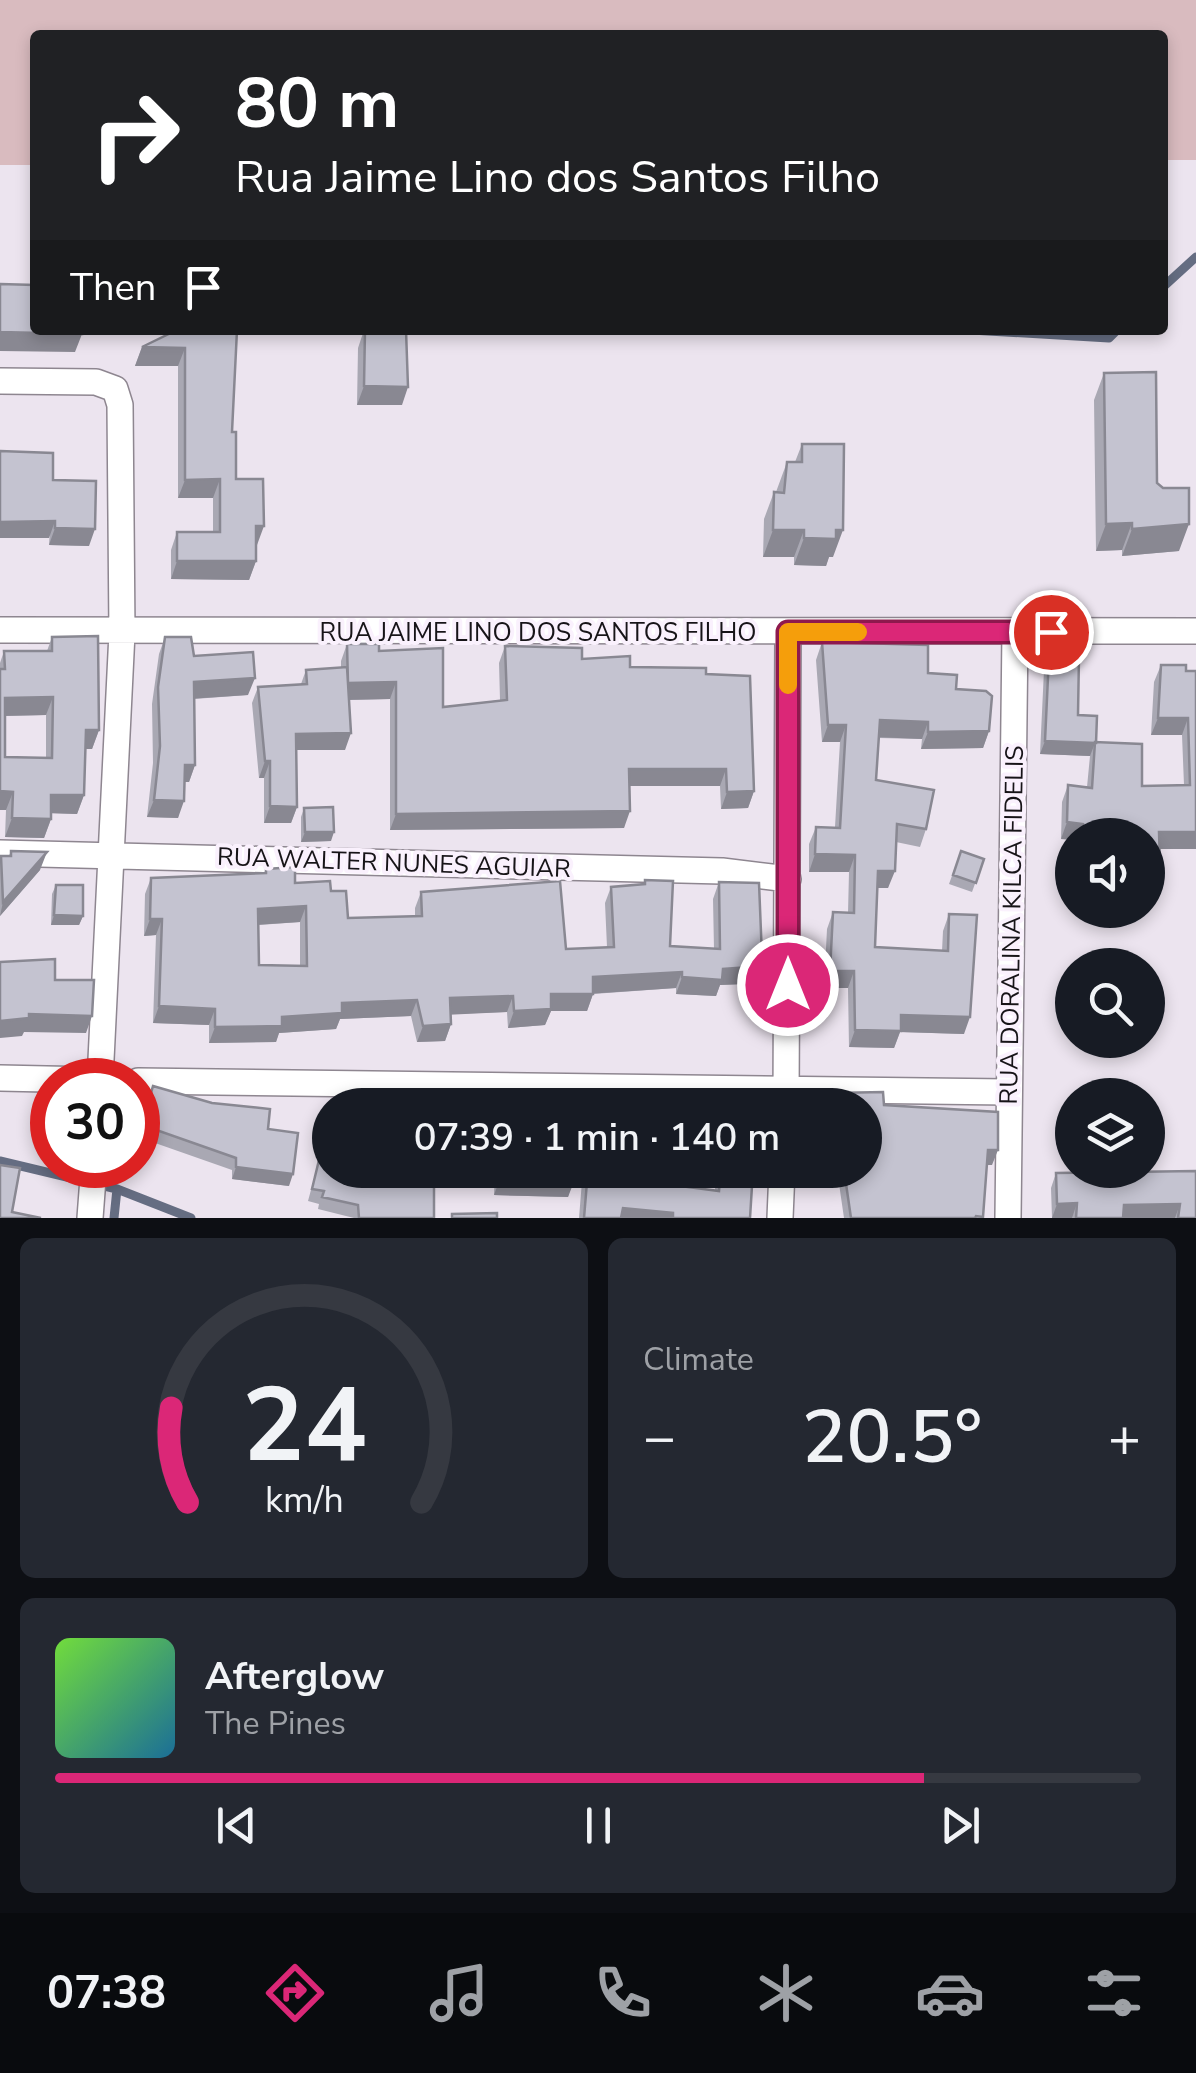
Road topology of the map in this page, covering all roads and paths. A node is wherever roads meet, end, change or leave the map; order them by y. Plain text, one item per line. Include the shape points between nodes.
1 (0, 381) edge
2 (0, 630) edge
3 (1196, 631) edge
4 (788, 632) junction
5 (1015, 632) junction
6 (122, 633) junction
7 (0, 853) edge
8 (110, 854) junction
9 (788, 879) junction
10 (101, 1058) edge
11 (0, 1078) edge
12 (30, 1079) edge
13 (160, 1082) edge
14 (405, 1088) edge
15 (787, 1088) edge
16 (1008, 1092) junction
17 (882, 1095) edge
18 (92, 1188) edge
19 (781, 1188) edge
20 (90, 1218) edge
21 (780, 1218) edge
22 (1008, 1218) edge

1 - 6 street via 96,382 115,389
2 - 6 street, RUA JAIME LINO DOS SANTOS FILHO
3 - 5 street, RUA JAIME LINO DOS SANTOS FILHO
4 - 5 street, RUA JAIME LINO DOS SANTOS FILHO
4 - 6 street, RUA JAIME LINO DOS SANTOS FILHO
4 - 9 street
5 - 16 street, RUA DORALINA KILCA FIDELIS
6 - 8 street
7 - 8 street, RUA WALTER NUNES AGUIAR
8 - 9 street, RUA WALTER NUNES AGUIAR via 702,870
8 - 10 street
9 - 15 street
11 - 12 street
13 - 14 street
16 - 17 street
16 - 22 street, RUA DORALINA KILCA FIDELIS
18 - 20 street
19 - 21 street

